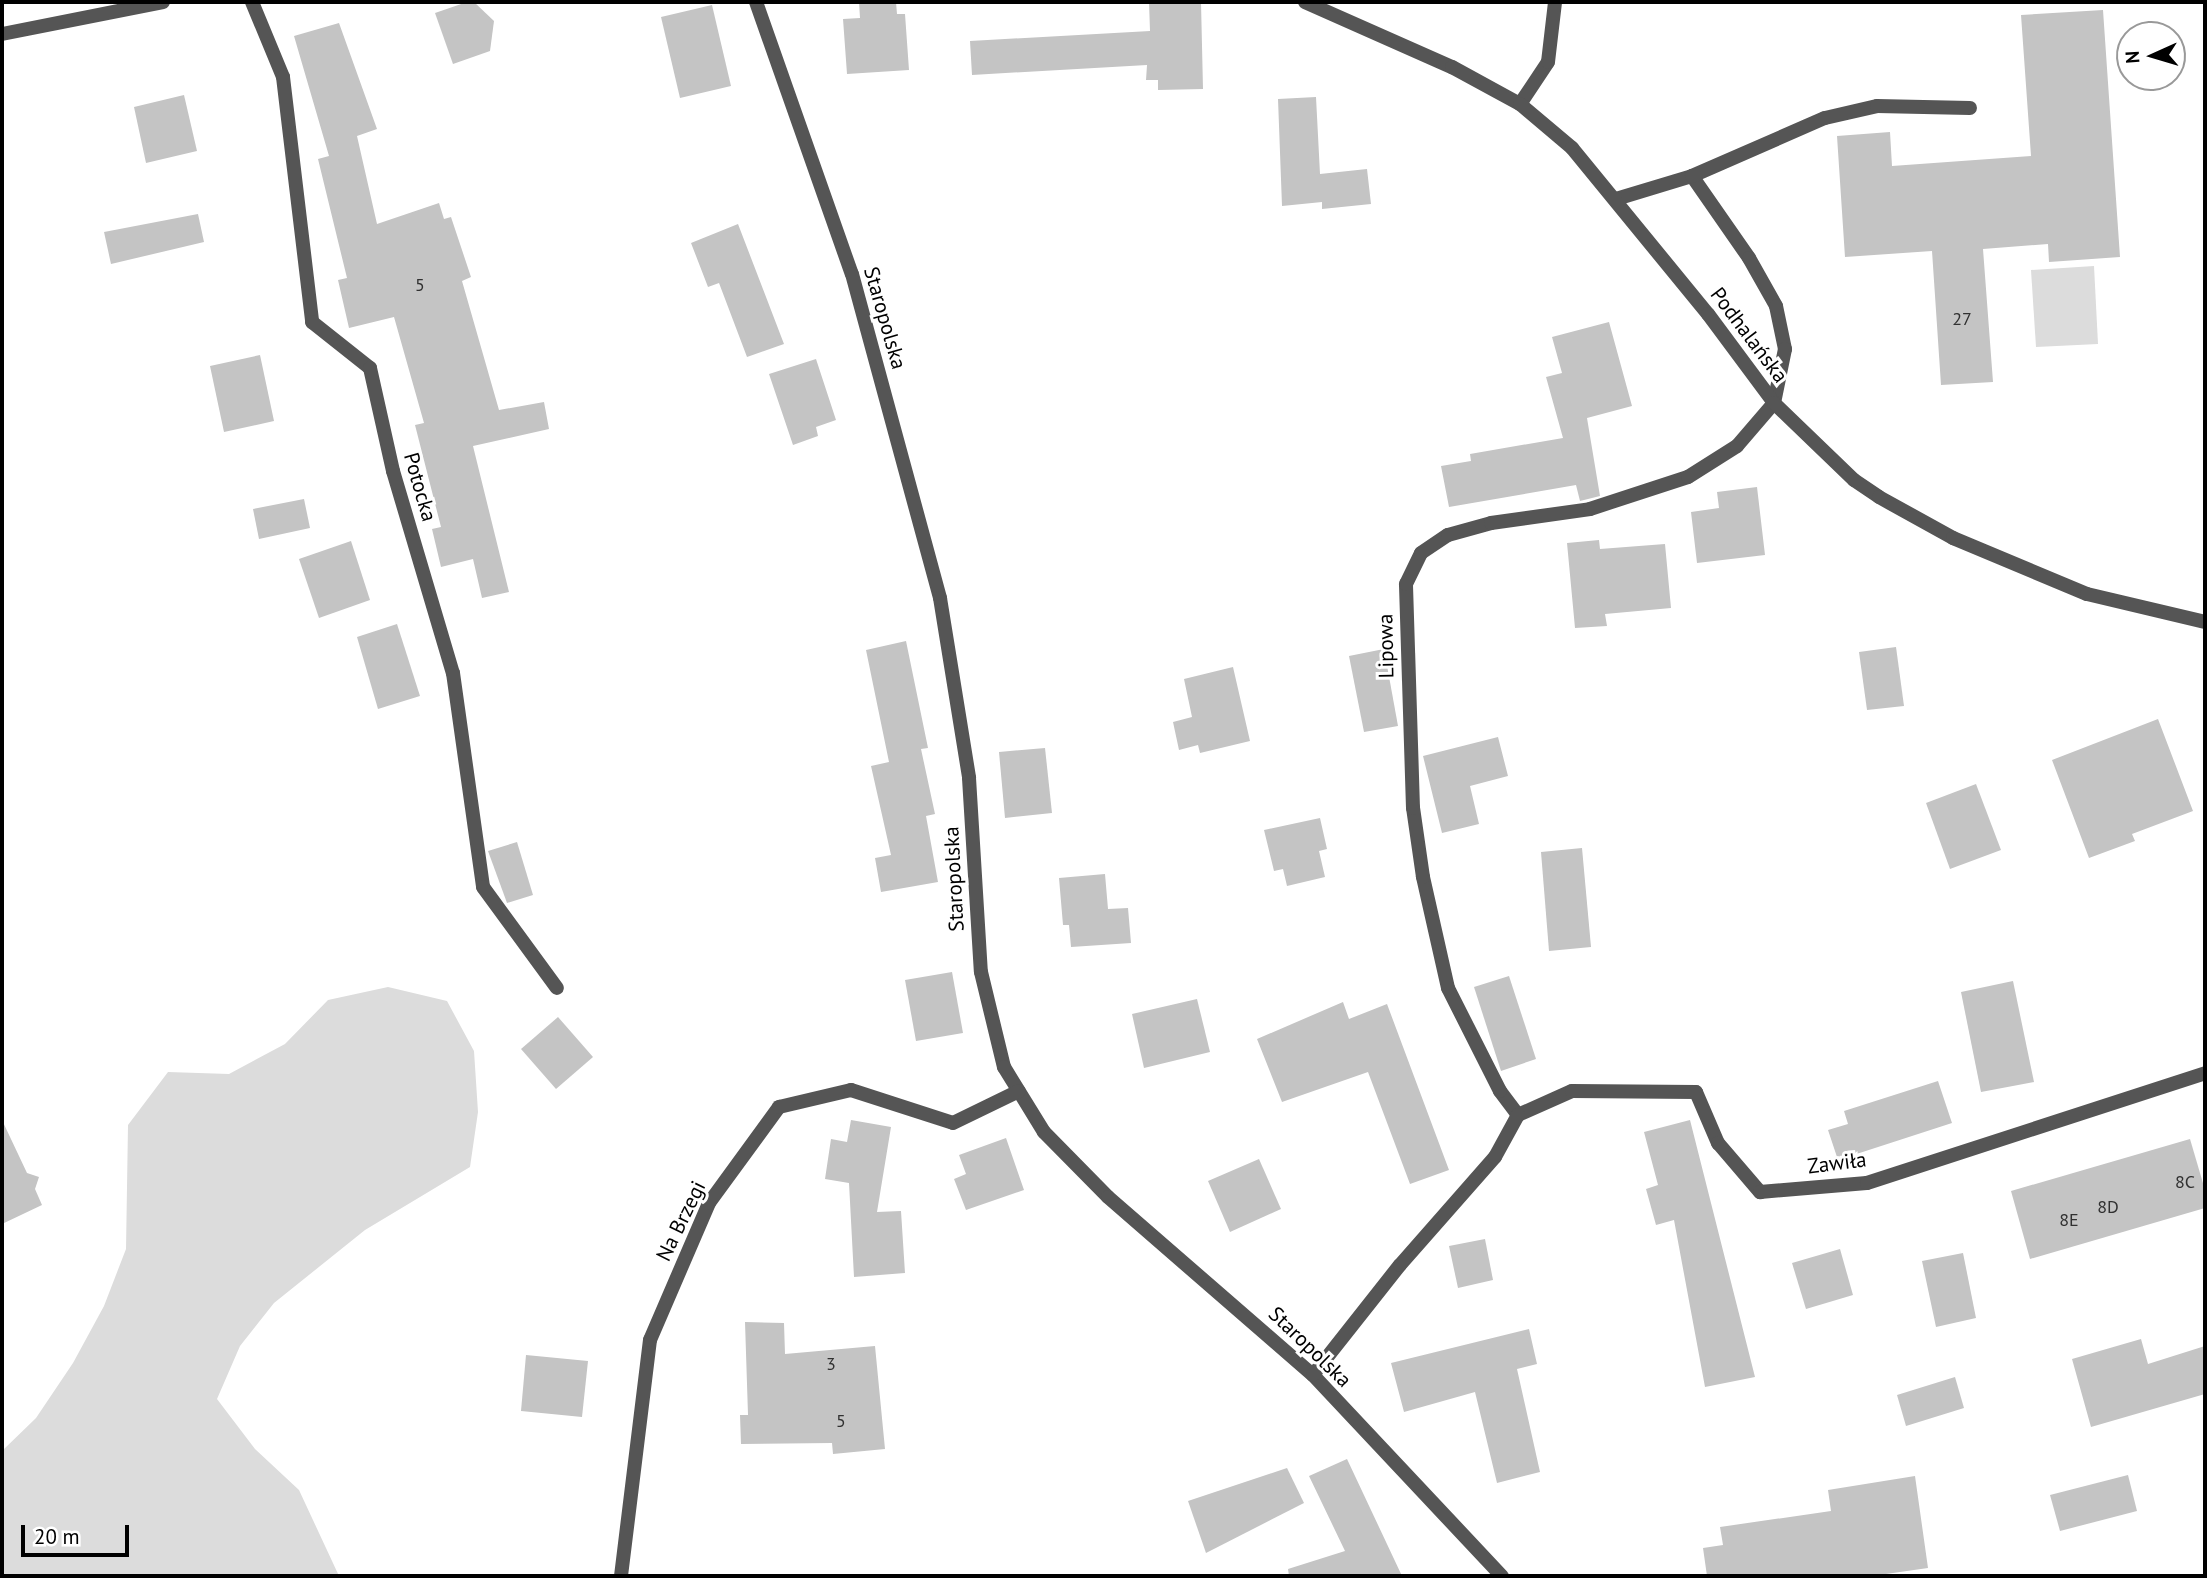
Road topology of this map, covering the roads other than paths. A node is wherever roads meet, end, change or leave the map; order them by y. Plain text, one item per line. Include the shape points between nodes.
1 (163, 2) edge
2 (252, 2) edge
3 (756, 2) edge
4 (1305, 2) edge
5 (1555, 2) edge
6 (2, 34) edge
7 (1520, 104) junction
8 (1970, 108) dead end
9 (1692, 176) junction
10 (1616, 199) junction
11 (1774, 403) junction
12 (2205, 622) edge
13 (556, 988) dead end
14 (2205, 1073) edge
15 (1019, 1091) junction
16 (1518, 1115) junction
17 (1313, 1375) junction
18 (621, 1576) edge
19 (1502, 1576) edge

1 - 6 street
2 - 13 street, Potocka via 282,77 312,322 370,368 393,471 453,673 483,887
3 - 15 street, Staropolska via 852,274 940,598 969,778 981,972 1004,1067
4 - 7 street, Podhalańska via 1452,67
5 - 7 street via 1548,62
7 - 10 street, Podhalańska via 1572,148
8 - 9 street via 1878,106 1825,118
9 - 10 street
9 - 11 street via 1776,306 1785,349
10 - 11 street, Podhalańska
11 - 12 street, Podhalańska via 1854,480 1952,538 2087,594
11 - 16 street, Lipowa via 1737,446 1688,477 1590,509 1492,523 1448,535 1421,553 1406,584 1413,808 1423,877 1448,988 1500,1091
14 - 16 street, Zawiła via 1867,1183 1760,1192 1718,1143 1696,1092 1572,1091
15 - 17 street, Staropolska via 1044,1132 1108,1196
15 - 18 street, Na Brzegi via 953,1122 851,1090 779,1107 709,1203 650,1340
16 - 17 street via 1495,1157 1400,1265
17 - 19 street, Staropolska

